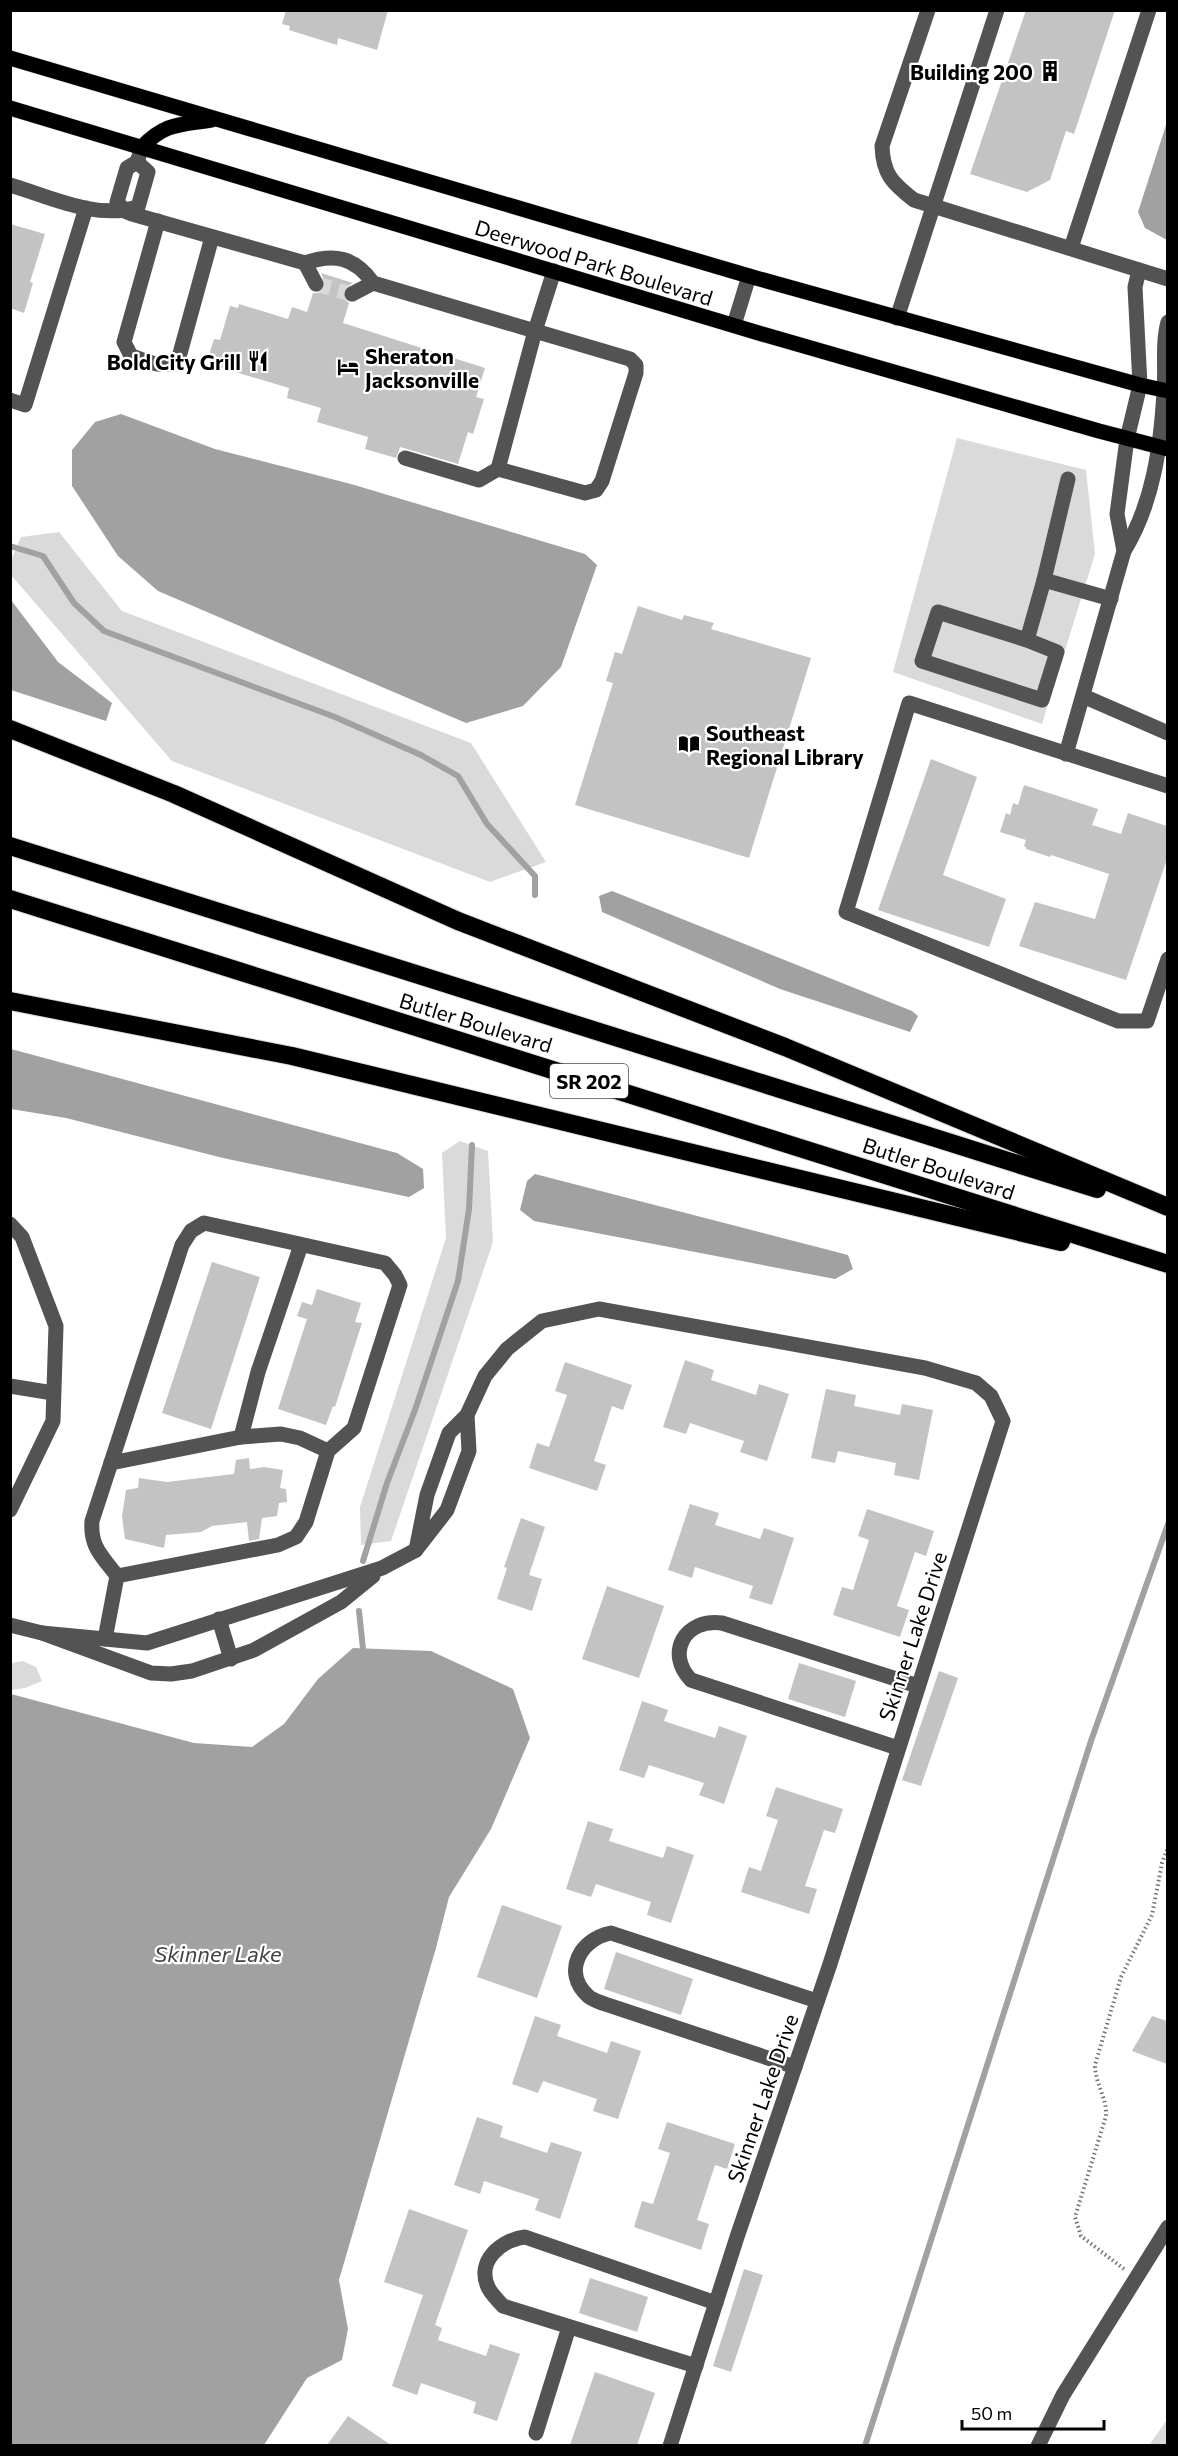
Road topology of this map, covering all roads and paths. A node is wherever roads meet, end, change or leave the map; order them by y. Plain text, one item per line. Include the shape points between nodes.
1 (928, 10) edge
2 (997, 10) edge
3 (1149, 10) edge
4 (10, 57) edge
5 (10, 108) edge
6 (217, 119) junction
7 (140, 154) junction
8 (10, 185) edge
9 (934, 206) junction
10 (86, 208) junction
11 (125, 211) junction
12 (158, 221) junction
13 (212, 237) junction
14 (1071, 248) junction
15 (305, 263) junction
16 (1139, 270) junction
17 (554, 272) junction
18 (749, 276) junction
19 (1167, 279) edge
20 (316, 284) dead end
21 (373, 284) junction
22 (352, 294) tunnel mouth
23 (897, 318) junction
24 (1167, 322) edge
25 (734, 326) junction
26 (535, 331) junction
27 (1140, 386) junction
28 (1166, 390) edge
29 (10, 400) edge
30 (1127, 439) junction
31 (1163, 448) edge
32 (405, 458) dead end
33 (498, 469) junction
34 (1068, 479) dead end
35 (1124, 551) junction
36 (1044, 580) junction
37 (1111, 599) junction
38 (1027, 640) junction
39 (1083, 696) junction
40 (10, 729) edge
41 (1167, 734) edge
42 (1066, 754) junction
43 (1167, 786) edge
44 (10, 846) edge
45 (10, 899) edge
46 (1167, 959) edge
47 (10, 1001) edge
48 (1167, 1206) edge
49 (1167, 1211) edge
50 (10, 1224) edge
51 (301, 1245) junction
52 (1167, 1266) edge
53 (10, 1386) edge
54 (53, 1393) junction
55 (467, 1415) junction
56 (241, 1437) junction
57 (328, 1451) junction
58 (111, 1462) junction
59 (10, 1510) edge
60 (416, 1550) junction
61 (382, 1568) junction
62 (117, 1576) junction
63 (219, 1619) junction
64 (10, 1625) edge
65 (42, 1633) junction
66 (105, 1639) junction
67 (231, 1659) junction
68 (918, 1686) junction
69 (898, 1748) junction
70 (1167, 1847) edge
71 (817, 2001) junction
72 (795, 2067) junction
73 (1167, 2227) edge
74 (1135, 2277) junction
75 (716, 2303) junction
76 (570, 2327) junction
77 (696, 2366) junction
78 (536, 2433) dead end
79 (670, 2445) edge
80 (1038, 2445) edge

1 - 9 street via 882,146 883,165 895,185 914,200
2 - 9 street
3 - 14 street
4 - 6 main road, Deerwood Park Boulevard
5 - 7 main road, Deerwood Park Boulevard
6 - 7 main road via 167,126 154,135
6 - 18 main road, Deerwood Park Boulevard
7 - 11 street via 127,168 117,202
7 - 11 street via 148,172 146,180 138,207
7 - 17 main road, Deerwood Park Boulevard
8 - 10 street
9 - 14 street
9 - 23 street
10 - 11 street
10 - 29 street via 25,405
11 - 12 street
12 - 13 street
12 - 13 street via 124,342 131,356 164,366 179,357
13 - 15 street
14 - 16 street
15 - 20 street
15 - 21 street via 322,257 344,259 364,270
16 - 19 street
16 - 27 street via 1135,287
17 - 25 main road, Deerwood Park Boulevard
17 - 26 street
18 - 23 main road, Deerwood Park Boulevard
18 - 25 street
21 - 22 street
21 - 26 street
23 - 27 main road, Deerwood Park Boulevard
24 - 28 street
25 - 30 main road, Deerwood Park Boulevard
26 - 33 street
26 - 33 street via 630,359 636,365 636,373 596,490 585,493
27 - 28 main road, Deerwood Park Boulevard
27 - 30 street
28 - 31 street
30 - 31 main road, Deerwood Park Boulevard
30 - 35 street via 1117,514
31 - 35 street via 1137,528
32 - 33 street via 479,480
34 - 36 street
35 - 37 street
36 - 37 street
36 - 38 street
37 - 39 street
38 - 38 street via 938,612 922,661 1042,700 1057,652
39 - 41 street
39 - 42 street
40 - 48 highway via 174,794 458,921 785,1047
42 - 43 street
42 - 46 street via 909,703 846,912 1118,1021 1147,1021
44 - 49 highway, Butler Boulevard / SR 202
45 - 52 highway, Butler Boulevard / SR 202
47 - 52 highway via 292,1056
50 - 54 street via 22,1237 56,1326
51 - 56 street via 258,1372
51 - 57 street via 384,1263 400,1285 354,1428
51 - 58 street via 204,1223 191,1231 182,1245
53 - 54 street
54 - 59 street via 53,1421
55 - 60 street, Skinner Lake Drive via 449,1433 427,1495
55 - 60 street, Skinner Lake Drive via 469,1451 459,1479 447,1510
55 - 68 street, Skinner Lake Drive via 485,1376 507,1349 533,1328 542,1321 599,1309 925,1368 976,1383 991,1396 1003,1421
56 - 57 street via 281,1434
56 - 58 street
57 - 62 street via 306,1522 296,1537 278,1545
58 - 62 street via 92,1521 91,1537
60 - 61 street, Skinner Lake Drive
61 - 63 street, Skinner Lake Drive
61 - 67 street, Skinner Lake Drive via 341,1602
62 - 66 street
63 - 66 street, Skinner Lake Drive via 147,1643
63 - 67 street
64 - 65 street, Skinner Lake Drive
65 - 66 street, Skinner Lake Drive
65 - 67 street, Skinner Lake Drive via 152,1673 192,1671
68 - 69 street, Skinner Lake Drive
68 - 69 street via 722,1623 701,1623 682,1640 680,1664 691,1680
69 - 71 street, Skinner Lake Drive
70 - 74 path via 1152,1915 1121,1977 1095,2065 1106,2116 1075,2217 1081,2236
71 - 72 street, Skinner Lake Drive
71 - 72 street via 611,1933 589,1941 577,1961 576,1976 589,1997
72 - 75 street, Skinner Lake Drive
73 - 74 street
74 - 80 street via 1063,2395
75 - 76 street via 525,2236 503,2243 486,2267 487,2286 503,2306
75 - 77 street, Skinner Lake Drive
76 - 77 street
76 - 78 street
77 - 79 street, Skinner Lake Drive

